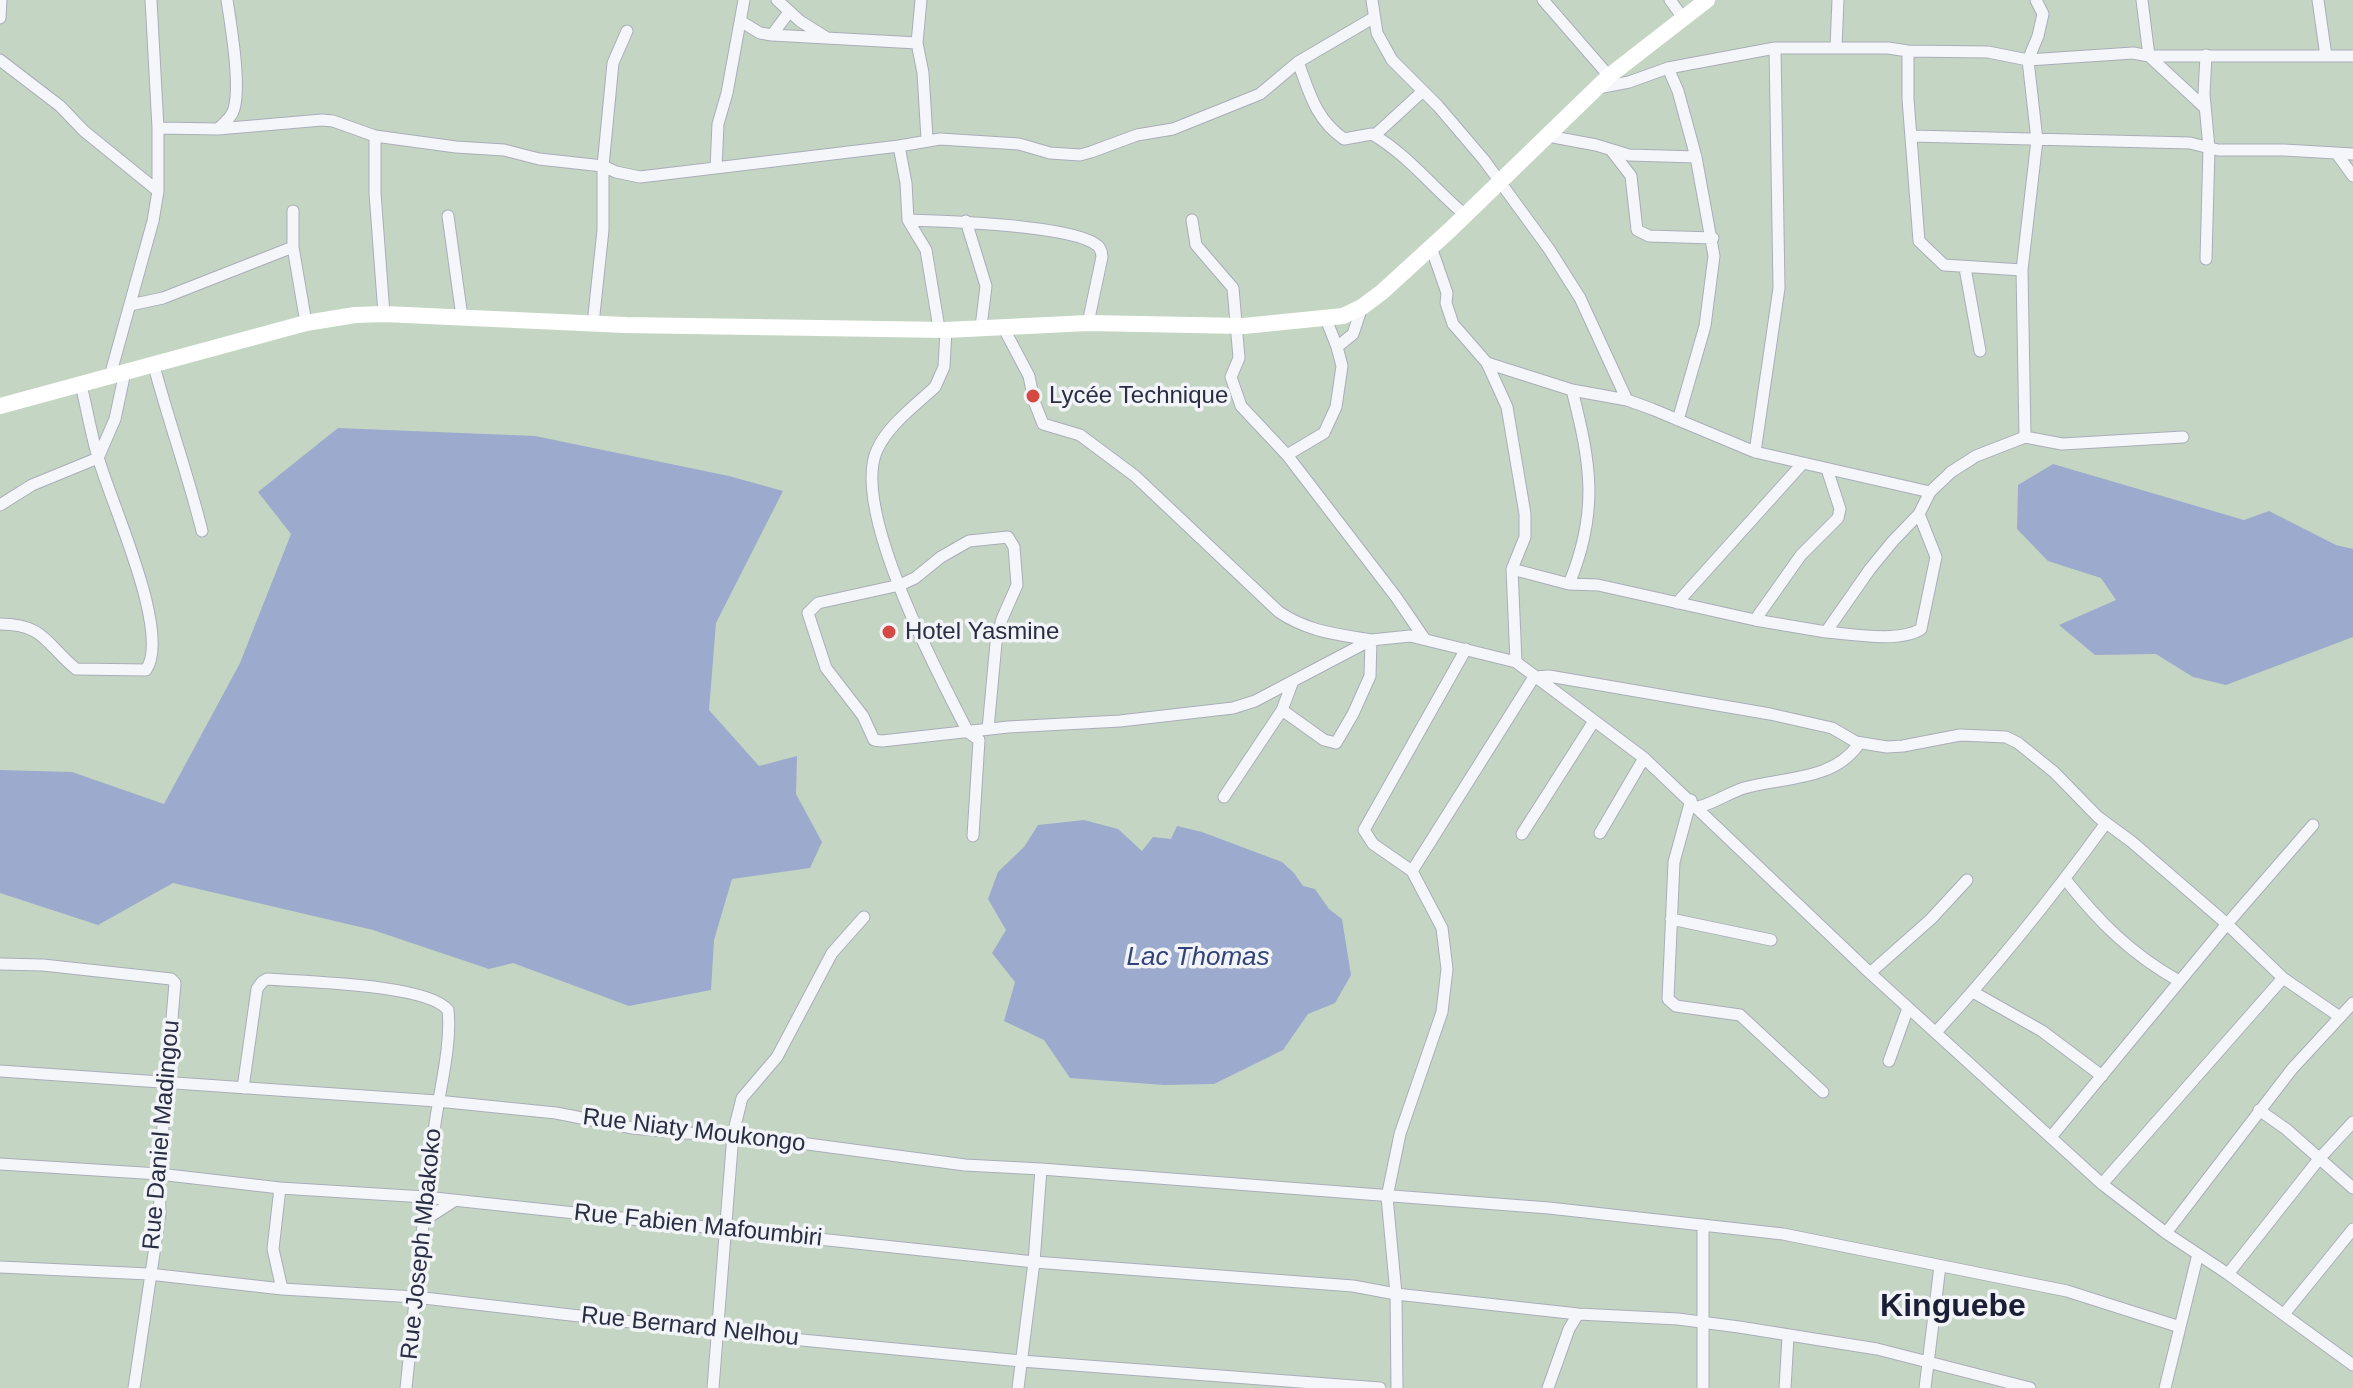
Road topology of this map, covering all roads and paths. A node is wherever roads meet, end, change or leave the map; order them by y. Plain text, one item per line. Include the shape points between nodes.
1 (1, 0) edge
2 (151, 0) edge
3 (227, 0) edge
4 (744, 0) edge
5 (777, 0) edge
6 (921, 0) edge
7 (1372, 0) edge
8 (1543, 0) edge
9 (1670, 0) edge
10 (1707, 0) edge
11 (1838, 0) edge
12 (2036, 0) edge
13 (2142, 0) edge
14 (2318, 0) edge
15 (789, 12) junction
16 (0, 18) edge
17 (1373, 18) junction
18 (1683, 18) junction
19 (742, 22) junction
20 (627, 31) dead end
21 (772, 35) junction
22 (827, 38) junction
23 (917, 43) junction
24 (1836, 47) junction
25 (1775, 48) junction
26 (1908, 51) junction
27 (2206, 55) junction
28 (2149, 56) junction
29 (2326, 56) junction
30 (2353, 56) edge
31 (0, 60) edge
32 (2028, 60) junction
33 (1298, 62) junction
34 (1668, 68) junction
35 (1604, 82) junction
36 (1423, 91) junction
37 (2204, 107) junction
38 (158, 128) junction
39 (218, 129) junction
40 (1375, 135) junction
41 (375, 136) junction
42 (1548, 136) junction
43 (1912, 136) junction
44 (927, 139) junction
45 (2037, 140) junction
46 (899, 146) junction
47 (2209, 148) junction
48 (1611, 150) junction
49 (2337, 154) junction
50 (2353, 154) edge
51 (1696, 157) junction
52 (603, 166) junction
53 (716, 168) junction
54 (2353, 176) edge
55 (1501, 181) junction
56 (158, 191) junction
57 (293, 211) dead end
58 (1465, 215) junction
59 (448, 216) dead end
60 (908, 220) junction
61 (1192, 220) dead end
62 (966, 221) junction
63 (1713, 238) junction
64 (293, 247) junction
65 (1431, 247) junction
66 (2206, 259) dead end
67 (1965, 268) junction
68 (2022, 270) junction
69 (130, 305) junction
70 (1362, 307) junction
71 (384, 314) junction
72 (462, 317) junction
73 (1326, 319) junction
74 (306, 323) junction
75 (1088, 323) junction
76 (593, 324) junction
77 (1236, 326) junction
78 (981, 327) junction
79 (1003, 327) junction
80 (942, 329) junction
81 (1337, 347) junction
82 (1980, 351) dead end
83 (1487, 363) junction
84 (154, 366) junction
85 (117, 374) junction
86 (81, 385) junction
87 (1572, 390) junction
88 (1627, 400) junction
89 (0, 406) edge
90 (1678, 420) junction
91 (2025, 437) junction
92 (2183, 437) dead end
93 (1755, 452) junction
94 (1287, 455) junction
95 (98, 458) junction
96 (1803, 463) junction
97 (1827, 469) junction
98 (1930, 492) junction
99 (0, 505) edge
100 (1919, 514) junction
101 (202, 531) dead end
102 (1512, 569) junction
103 (1569, 584) junction
104 (900, 585) junction
105 (1677, 603) junction
106 (1755, 620) junction
107 (0, 624) edge
108 (1826, 632) junction
109 (1424, 638) junction
110 (1371, 640) junction
111 (1466, 649) junction
112 (1516, 662) junction
113 (1534, 677) junction
114 (1293, 681) junction
115 (1282, 710) junction
116 (1594, 721) junction
117 (988, 729) junction
118 (968, 732) junction
119 (1856, 742) junction
120 (1644, 758) junction
121 (1224, 797) dead end
122 (1694, 804) junction
123 (2106, 823) junction
124 (2313, 825) dead end
125 (1600, 833) dead end
126 (1522, 834) dead end
127 (973, 836) dead end
128 (1412, 871) junction
129 (2065, 879) junction
130 (1967, 880) dead end
131 (864, 917) dead end
132 (1671, 919) junction
133 (2227, 924) junction
134 (1771, 940) dead end
135 (0, 964) edge
136 (1870, 973) junction
137 (2283, 978) junction
138 (2179, 981) junction
139 (1973, 992) junction
140 (2353, 1003) edge
141 (1908, 1008) junction
142 (2340, 1017) junction
143 (1936, 1032) junction
144 (1889, 1061) dead end
145 (0, 1071) edge
146 (2102, 1076) junction
147 (166, 1084) junction
148 (243, 1088) junction
149 (1823, 1092) dead end
150 (437, 1101) junction
151 (2259, 1110) junction
152 (2353, 1122) edge
153 (733, 1134) junction
154 (2051, 1137) junction
155 (2319, 1159) junction
156 (0, 1164) edge
157 (1041, 1169) junction
158 (159, 1174) junction
159 (2102, 1184) junction
160 (280, 1188) junction
161 (2353, 1188) edge
162 (425, 1197) junction
163 (1387, 1197) junction
164 (454, 1201) junction
165 (423, 1221) junction
166 (1703, 1225) junction
167 (725, 1229) junction
168 (2353, 1229) edge
169 (2166, 1233) junction
170 (2198, 1254) junction
171 (1034, 1262) junction
172 (1940, 1266) junction
173 (0, 1267) edge
174 (149, 1274) junction
175 (2228, 1274) junction
176 (282, 1289) junction
177 (1396, 1294) junction
178 (415, 1297) junction
179 (1578, 1314) junction
180 (2284, 1314) junction
181 (1702, 1322) junction
182 (2180, 1327) junction
183 (718, 1332) junction
184 (1788, 1337) junction
185 (1021, 1361) junction
186 (1927, 1364) junction
187 (2353, 1365) edge
188 (134, 1388) edge
189 (406, 1388) edge
190 (713, 1388) edge
191 (1018, 1388) edge
192 (1380, 1388) edge
193 (1397, 1388) edge
194 (1548, 1388) edge
195 (1703, 1388) edge
196 (1785, 1388) edge
197 (1925, 1388) edge
198 (2030, 1388) edge
199 (2165, 1388) edge

1 - 16 street
2 - 38 street
3 - 39 street via 235,103 232,115
4 - 19 street
5 - 15 street
6 - 23 street
7 - 17 street
8 - 35 street
9 - 18 street
10 - 18 street
11 - 24 street
12 - 32 street via 2043,14
13 - 28 street
14 - 29 street
15 - 21 street
15 - 22 street
17 - 33 street
17 - 36 street via 1392,60
18 - 35 street
19 - 21 street
19 - 53 street via 718,124
20 - 52 street via 613,63
21 - 22 street
22 - 23 street
23 - 44 street
24 - 25 street
24 - 26 street
25 - 34 street
25 - 93 street via 1779,288
26 - 32 street via 1988,52
26 - 43 street
27 - 28 street
27 - 29 street
27 - 37 street
28 - 32 street
28 - 37 street
29 - 30 street
31 - 56 street
32 - 45 street
33 - 40 street via 1328,126 1344,139
33 - 44 street via 1266,90 1217,112 1080,155 1009,143
34 - 35 street via 1629,82
34 - 51 street
35 - 42 street
36 - 40 street
36 - 55 street
37 - 47 street
38 - 39 street
38 - 56 street
39 - 41 street via 322,120
40 - 58 street via 1399,150
41 - 52 street
41 - 71 street
42 - 48 street
42 - 55 street
43 - 45 street
43 - 67 street via 1919,241 1944,265
44 - 46 street
45 - 47 street via 2190,143
45 - 68 street
46 - 53 street
46 - 60 street
47 - 49 street
47 - 66 street
48 - 51 street
48 - 63 street via 1631,176 1637,230 1649,236
49 - 50 street
49 - 54 street
51 - 63 street
52 - 53 street via 640,177
52 - 76 street via 603,230
55 - 58 street
55 - 88 street via 1580,298
56 - 69 street
57 - 64 street
58 - 65 street
59 - 72 street
60 - 62 street
60 - 80 street via 926,250
61 - 77 street via 1196,245 1233,288
62 - 75 street via 1074,236 1100,247
62 - 78 street via 986,286
63 - 90 street via 1705,326
64 - 69 street via 163,298
64 - 74 street
65 - 70 street
65 - 83 street via 1453,324
67 - 68 street
67 - 82 street
68 - 91 street
69 - 85 street
70 - 73 street
70 - 81 street via 1353,334
71 - 72 street
71 - 74 street
72 - 76 street
73 - 77 street
73 - 81 street
74 - 84 street
75 - 77 street
75 - 79 street
76 - 80 street
77 - 94 street via 1239,358 1231,377 1241,406
78 - 79 street
78 - 80 street
79 - 110 street via 1029,376 1043,424 1080,435 1135,476 1295,623
80 - 104 street via 941,377 881,442 872,464 876,513
81 - 94 street via 1342,380 1327,429
83 - 87 street
83 - 102 street via 1507,407 1525,514 1525,537
84 - 85 street
84 - 101 street
85 - 86 street
85 - 95 street via 115,419
86 - 89 street
86 - 95 street
87 - 88 street
87 - 103 street via 1591,495 1579,561
88 - 90 street
90 - 93 street
91 - 92 street via 2062,444
91 - 98 street via 1976,456
93 - 96 street
94 - 109 street
95 - 99 street via 32,485
95 - 107 street via 148,604 149,667 76,669 42,635 21,624
96 - 97 street
96 - 105 street
97 - 98 street
97 - 106 street via 1838,518 1801,555
98 - 100 street
100 - 108 street via 1870,569
100 - 108 street via 1936,557 1921,629 1886,636
102 - 103 street
102 - 112 street
103 - 105 street via 1598,585
104 - 117 street via 969,541 1008,537 1017,585 996,643
104 - 118 street
104 - 118 street via 814,606 808,613 826,668 863,716 874,740
105 - 106 street
106 - 108 street
109 - 110 street
109 - 111 street
110 - 114 street
110 - 115 street via 1370,676 1336,743
111 - 112 street
111 - 128 street via 1364,830 1373,844
112 - 113 street
113 - 116 street
113 - 119 street via 1770,714 1832,728
113 - 128 street
114 - 115 street
114 - 117 street via 1233,708
115 - 121 street
116 - 120 street
116 - 126 street
117 - 118 street
118 - 127 street via 980,748
119 - 122 street via 1848,756 1811,776
119 - 123 street via 1903,746 1960,735 2006,737 2054,772
120 - 122 street
120 - 125 street
122 - 132 street via 1674,862
122 - 136 street
123 - 129 street
123 - 133 street
124 - 133 street
128 - 163 street via 1442,928 1446,992 1400,1134
129 - 138 street via 2122,943
129 - 139 street
130 - 136 street
131 - 153 street via 832,953 777,1057 742,1098
132 - 134 street
132 - 149 street via 1671,1004 1740,1015
133 - 137 street
133 - 138 street
135 - 147 street, Rue Daniel Madingou via 171,979 175,983
136 - 141 street
137 - 142 street
137 - 159 street
138 - 146 street
139 - 143 street
139 - 146 street via 2042,1031
140 - 142 street
141 - 143 street
141 - 144 street
142 - 151 street
143 - 154 street
145 - 147 street, Rue Niaty Moukongo
146 - 154 street
147 - 148 street, Rue Niaty Moukongo
147 - 158 street, Rue Daniel Madingou
148 - 150 street, Rue Niaty Moukongo
148 - 150 street, Rue Joseph Mbakoko via 257,989 267,979 382,988 445,1006 445,1071
150 - 153 street, Rue Niaty Moukongo via 556,1113 633,1128
150 - 162 street, Rue Joseph Mbakoko
151 - 155 street
151 - 169 street
152 - 155 street
153 - 157 street, Rue Niaty Moukongo via 965,1165
153 - 167 street
154 - 159 street
155 - 161 street
155 - 175 street
156 - 158 street, Rue Fabien Mafoumbiri
157 - 163 street, Rue Niaty Moukongo
157 - 171 street
158 - 160 street, Rue Fabien Mafoumbiri
158 - 174 street, Rue Daniel Madingou via 160,1213
159 - 169 street
160 - 162 street, Rue Fabien Mafoumbiri
160 - 176 street via 273,1249
162 - 164 street, Rue Fabien Mafoumbiri
162 - 165 street, Rue Joseph Mbakoko
163 - 166 street, Rue Niaty Moukongo
163 - 177 street
164 - 165 street
164 - 167 street, Rue Fabien Mafoumbiri
165 - 178 street, Rue Joseph Mbakoko
166 - 172 street, Rue Niaty Moukongo via 1783,1234
166 - 181 street
167 - 171 street, Rue Fabien Mafoumbiri
167 - 183 street
168 - 180 street
169 - 170 street
170 - 175 street
170 - 182 street
171 - 177 street, Rue Fabien Mafoumbiri via 1353,1286
171 - 185 street
172 - 182 street, Rue Niaty Moukongo via 2067,1291
172 - 186 street
173 - 174 street, Rue Bernard Nelhou
174 - 176 street, Rue Bernard Nelhou
174 - 188 street, Rue Daniel Madingou
175 - 180 street
176 - 178 street, Rue Bernard Nelhou
177 - 179 street, Rue Fabien Mafoumbiri
177 - 193 street
178 - 183 street, Rue Bernard Nelhou
178 - 189 street, Rue Joseph Mbakoko
179 - 181 street, Rue Fabien Mafoumbiri
179 - 194 street
180 - 187 street
181 - 184 street, Rue Fabien Mafoumbiri
181 - 195 street
182 - 199 street
183 - 185 street, Rue Bernard Nelhou
183 - 190 street
184 - 186 street, Rue Fabien Mafoumbiri via 1877,1349
184 - 196 street
185 - 191 street
185 - 192 street, Rue Bernard Nelhou
186 - 197 street
186 - 198 street, Rue Fabien Mafoumbiri

